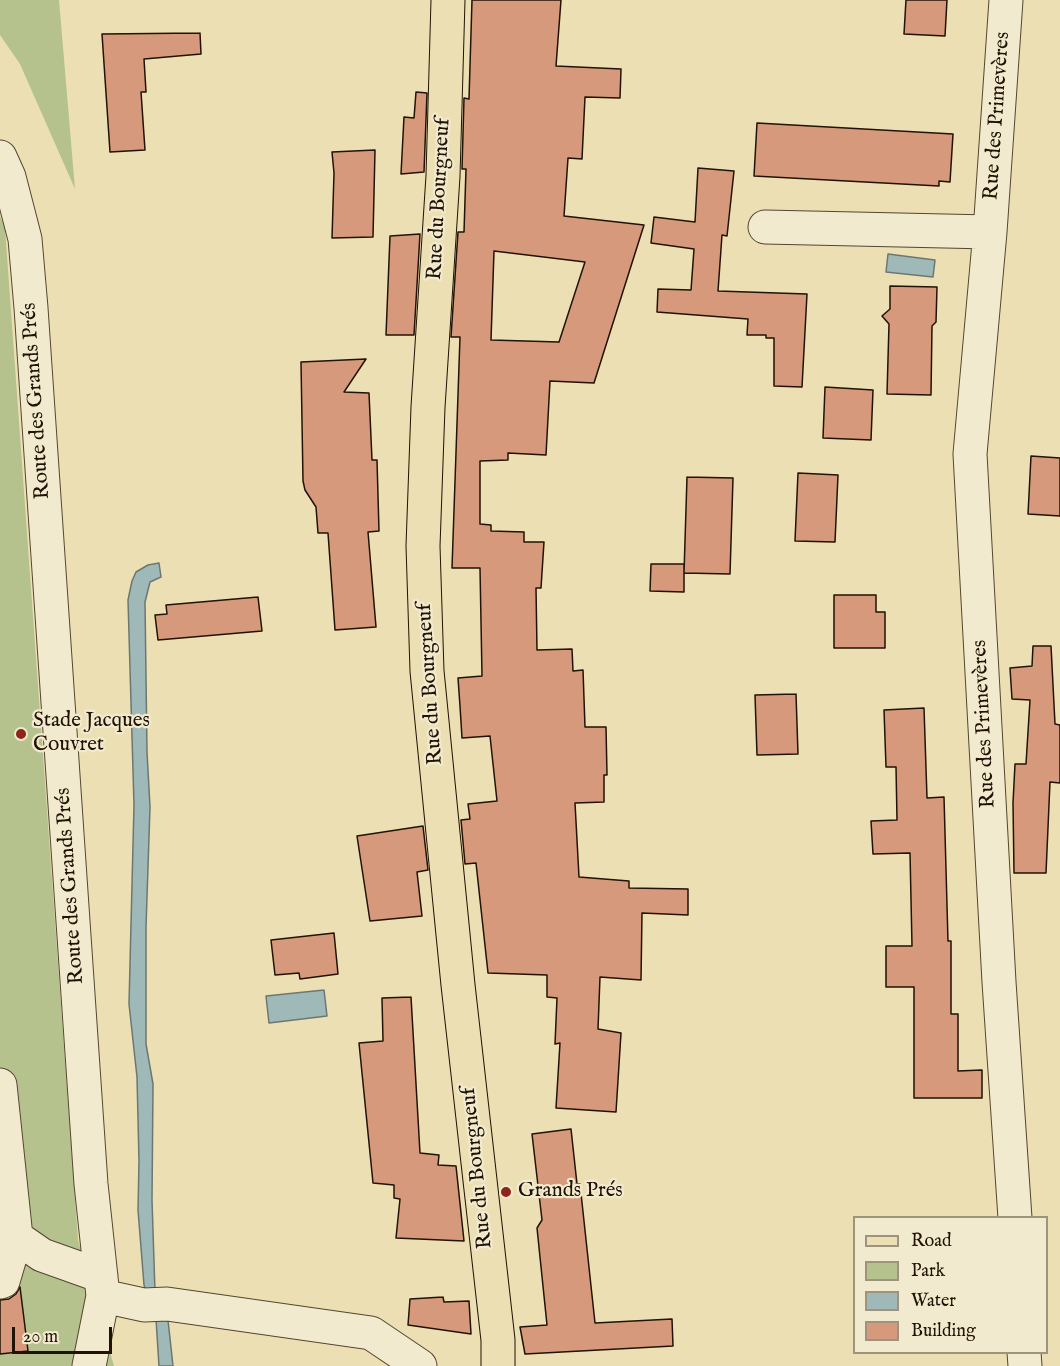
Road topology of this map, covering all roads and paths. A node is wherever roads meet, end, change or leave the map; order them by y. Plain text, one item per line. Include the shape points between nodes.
1 (448, 0) edge
2 (1006, 0) edge
3 (0, 157) edge
4 (765, 226) dead end
5 (990, 232) junction
6 (0, 1085) edge
7 (1015, 1216) edge
8 (16, 1237) junction
9 (0, 1282) edge
10 (102, 1286) junction
11 (89, 1366) edge
12 (420, 1366) edge
13 (498, 1366) edge

1 - 13 main road, Rue du Bourgneuf via 443,176 423,546 427,670
2 - 5 street, Rue des Primevères
3 - 10 street, Route des Grands Prés via 25,239 91,1184
4 - 5 street
5 - 7 street, Rue des Primevères via 970,454
6 - 8 street
8 - 9 street
8 - 10 street
10 - 11 street, Route des Grands Prés
10 - 12 street via 156,1305 371,1332

